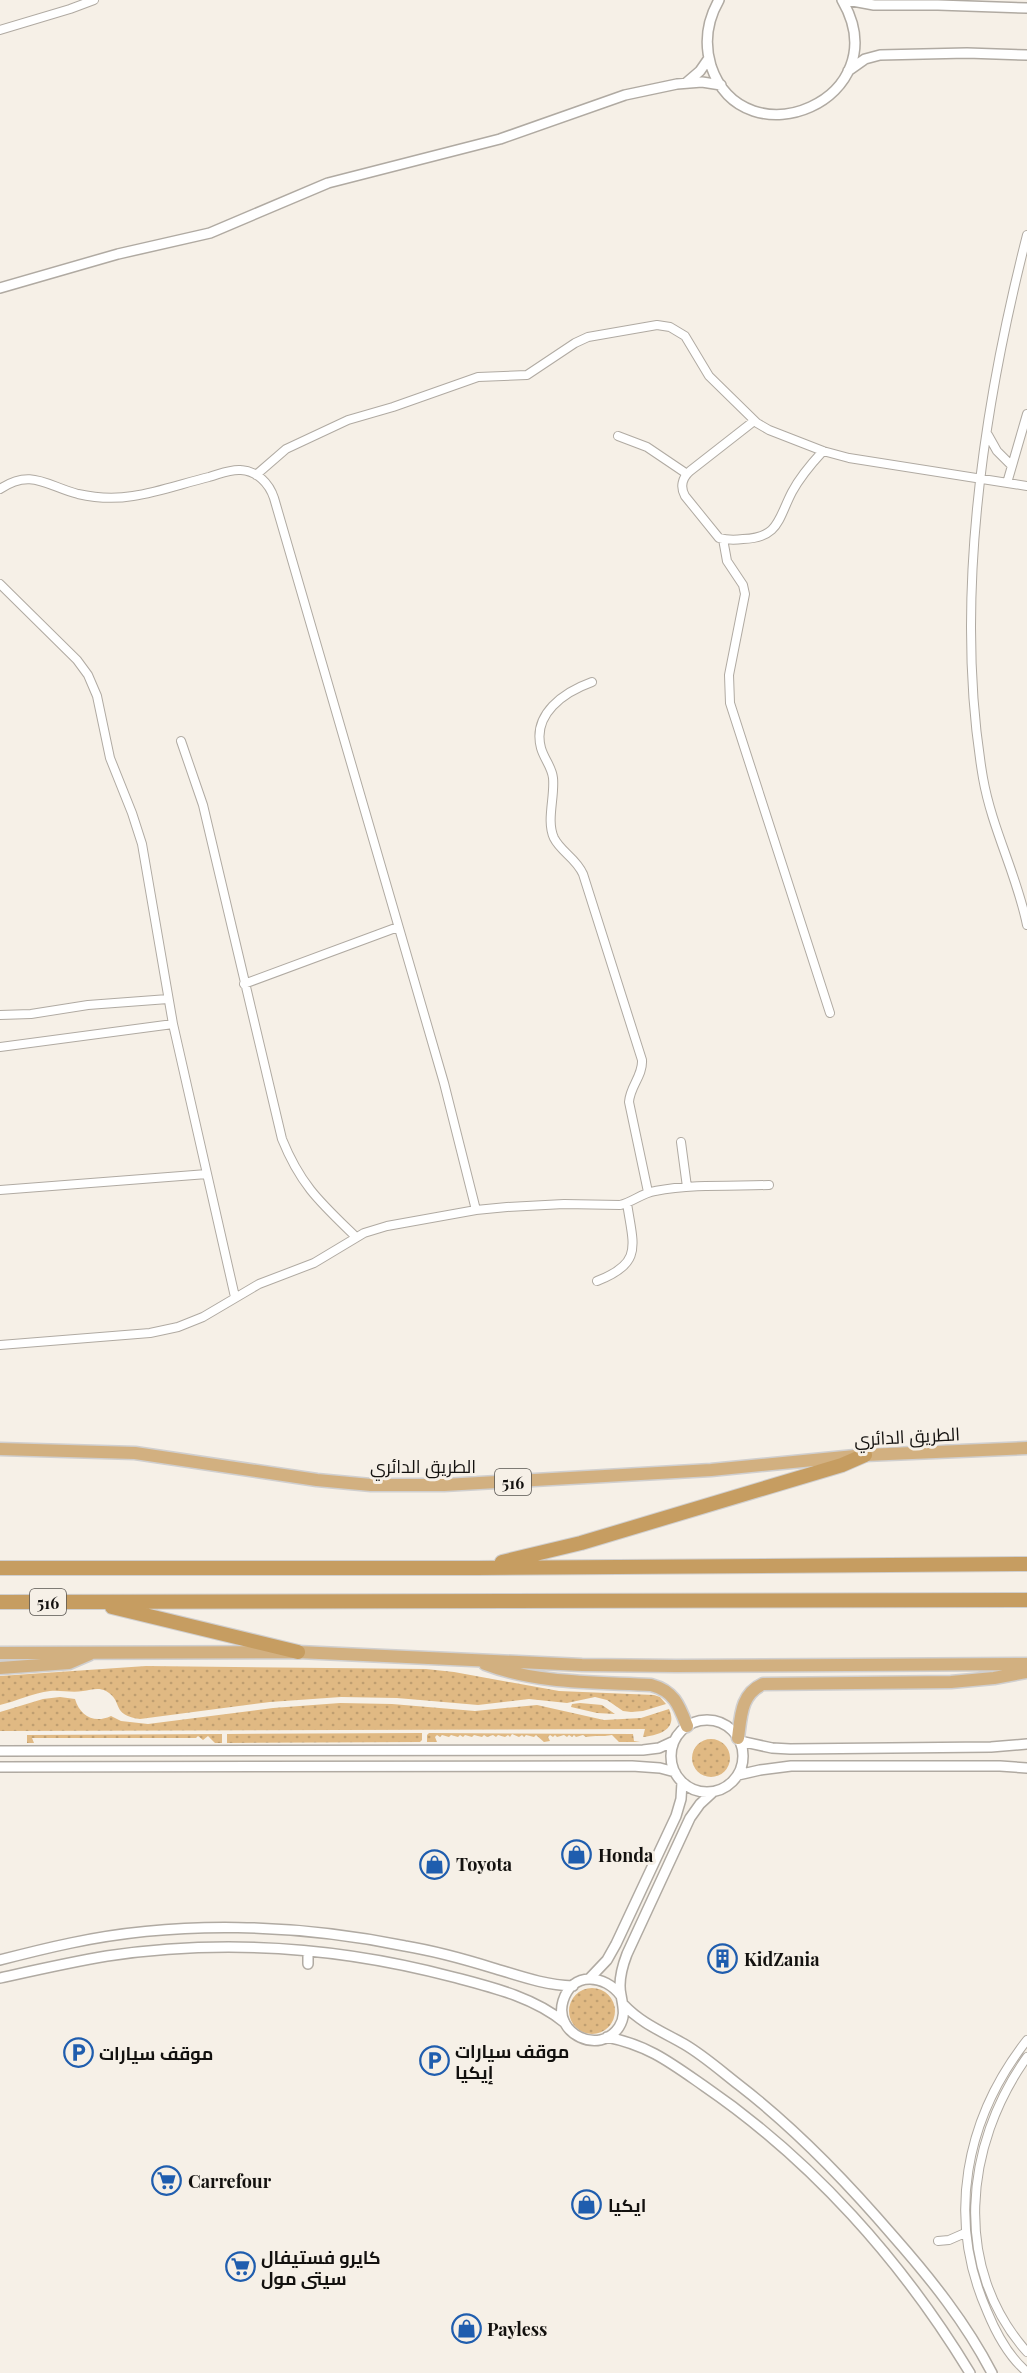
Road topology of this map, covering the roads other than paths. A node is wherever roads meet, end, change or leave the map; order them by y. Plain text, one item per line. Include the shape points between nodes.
1 (94, 0) edge
2 (719, 0) edge
3 (842, 0) edge
4 (848, 0) edge
5 (1027, 8) edge
6 (0, 30) edge
7 (1027, 55) edge
8 (709, 58) junction
9 (848, 71) junction
10 (686, 83) junction
11 (721, 85) junction
12 (1027, 235) edge
13 (0, 288) edge
14 (1027, 414) edge
15 (754, 421) junction
16 (987, 434) junction
17 (618, 436) dead end
18 (823, 451) junction
19 (1011, 465) junction
20 (687, 474) junction
21 (256, 475) junction
22 (982, 478) junction
23 (1007, 483) junction
24 (1027, 486) edge
25 (0, 489) edge
26 (723, 539) junction
27 (0, 584) edge
28 (592, 682) dead end
29 (181, 741) dead end
30 (1027, 926) edge
31 (398, 927) junction
32 (244, 984) junction
33 (168, 999) junction
34 (830, 1013) dead end
35 (0, 1015) edge
36 (172, 1024) junction
37 (0, 1047) edge
38 (681, 1142) dead end
39 (207, 1174) junction
40 (769, 1185) dead end
41 (687, 1187) junction
42 (0, 1190) edge
43 (648, 1192) junction
44 (627, 1203) junction
45 (476, 1210) junction
46 (356, 1237) junction
47 (597, 1281) dead end
48 (235, 1297) junction
49 (0, 1345) edge
50 (1027, 1448) edge
51 (0, 1449) edge
52 (865, 1455) junction
53 (1027, 1564) edge
54 (0, 1568) edge
55 (476, 1568) junction
56 (1027, 1600) edge
57 (0, 1602) edge
58 (96, 1602) junction
59 (298, 1652) junction
60 (0, 1653) edge
61 (94, 1653) junction
62 (475, 1660) junction
63 (1027, 1664) edge
64 (0, 1668) edge
65 (1027, 1672) edge
66 (687, 1726) junction
67 (739, 1739) junction
68 (675, 1741) junction
69 (1027, 1744) edge
70 (0, 1751) edge
71 (0, 1767) edge
72 (1027, 1768) edge
73 (675, 1772) junction
74 (738, 1775) junction
75 (682, 1782) junction
76 (713, 1792) junction
77 (308, 1951) junction
78 (0, 1960) edge
79 (308, 1964) dead end
80 (0, 1978) edge
81 (589, 1979) junction
82 (573, 1986) junction
83 (622, 2000) junction
84 (565, 2023) junction
85 (607, 2037) junction
86 (1027, 2040) edge
87 (1027, 2057) edge
88 (967, 2175) junction
89 (977, 2176) junction
90 (965, 2233) junction
91 (938, 2241) dead end
92 (1026, 2351) edge
93 (1014, 2358) junction
94 (1027, 2372) edge
95 (969, 2373) edge
96 (992, 2373) edge

1 - 6 street
2 - 8 street via 707,32
3 - 9 street via 854,33
4 - 5 street via 867,5
7 - 9 street via 880,55 865,59
8 - 10 street
8 - 11 street
9 - 11 street via 823,101 787,115 749,108
10 - 11 street
10 - 13 street via 643,90 500,139 346,177 210,233
12 - 16 street via 1004,330
14 - 19 street
15 - 18 street
15 - 20 street
15 - 21 street via 709,376 685,336 657,325 588,337 527,375 478,377 348,420 286,449
16 - 19 street via 996,451
16 - 22 street
17 - 20 street via 640,443
18 - 22 street via 867,462
18 - 26 street via 798,482 771,532 752,539
19 - 23 street
20 - 26 street via 682,485 685,496
21 - 25 street via 232,470 123,497 78,494 33,479
21 - 31 street via 274,498
22 - 23 street
22 - 30 street via 971,603 975,716 989,809 1015,878
23 - 24 street
26 - 34 street via 729,566 745,594 729,675 730,703
27 - 33 street via 71,653 93,685 110,758 142,844
28 - 43 street via 572,690 548,711 542,722 540,743 553,777 553,835 583,874 642,1059 642,1070 629,1102
29 - 32 street via 203,806
31 - 32 street
31 - 45 street
32 - 46 street via 277,1124 288,1154 315,1197
33 - 35 street
33 - 36 street
36 - 37 street
36 - 39 street
38 - 41 street
39 - 42 street
39 - 48 street
40 - 41 street
41 - 43 street
43 - 44 street
44 - 45 street
44 - 47 street via 633,1239 630,1257 620,1271
45 - 46 street via 387,1226
46 - 48 street via 314,1263
48 - 49 street via 203,1317 164,1330
50 - 52 highway, الطريق الدائري / 516
51 - 52 highway, الطريق الدائري / 516 via 135,1453 310,1480 412,1485 600,1478
52 - 55 highway, 516 via 580,1543
53 - 55 highway, 516
54 - 55 highway, 516
56 - 58 highway, 516
57 - 58 highway, 516
58 - 59 highway, 516
59 - 61 highway, 516
59 - 62 highway, 516
60 - 61 highway, 516
61 - 64 highway via 69,1663
62 - 63 highway, 516 via 668,1666
62 - 66 highway via 531,1677 661,1688 677,1701
65 - 67 highway via 951,1682 764,1684 744,1701
66 - 67 street via 715,1721
66 - 68 street
67 - 69 street via 790,1749
67 - 74 street via 743,1752
68 - 70 street via 643,1750
68 - 73 street
71 - 73 street via 642,1766
72 - 74 street via 791,1766
73 - 75 street
74 - 76 street
75 - 76 street via 697,1791
75 - 81 street via 676,1816 616,1944
76 - 83 street via 690,1818 643,1917 623,1967
77 - 79 street
77 - 80 street via 211,1947 141,1952
77 - 84 street via 380,1961 465,1980 536,2004
78 - 82 street via 109,1936 260,1929 395,1944 540,1983
81 - 82 street
81 - 83 street via 608,1982
82 - 84 street via 562,2007
83 - 85 street via 624,2012 619,2027
83 - 96 street via 643,2022 686,2045 753,2096 814,2151 929,2277
84 - 85 street via 570,2031 588,2040
85 - 95 street via 652,2051 768,2133 896,2264
86 - 88 street via 986,2108
87 - 89 street via 997,2112
88 - 89 street
88 - 90 street
89 - 92 street via 975,2231 983,2274 1000,2315
90 - 91 street
90 - 93 street via 975,2283 992,2324
92 - 93 street
93 - 94 street

